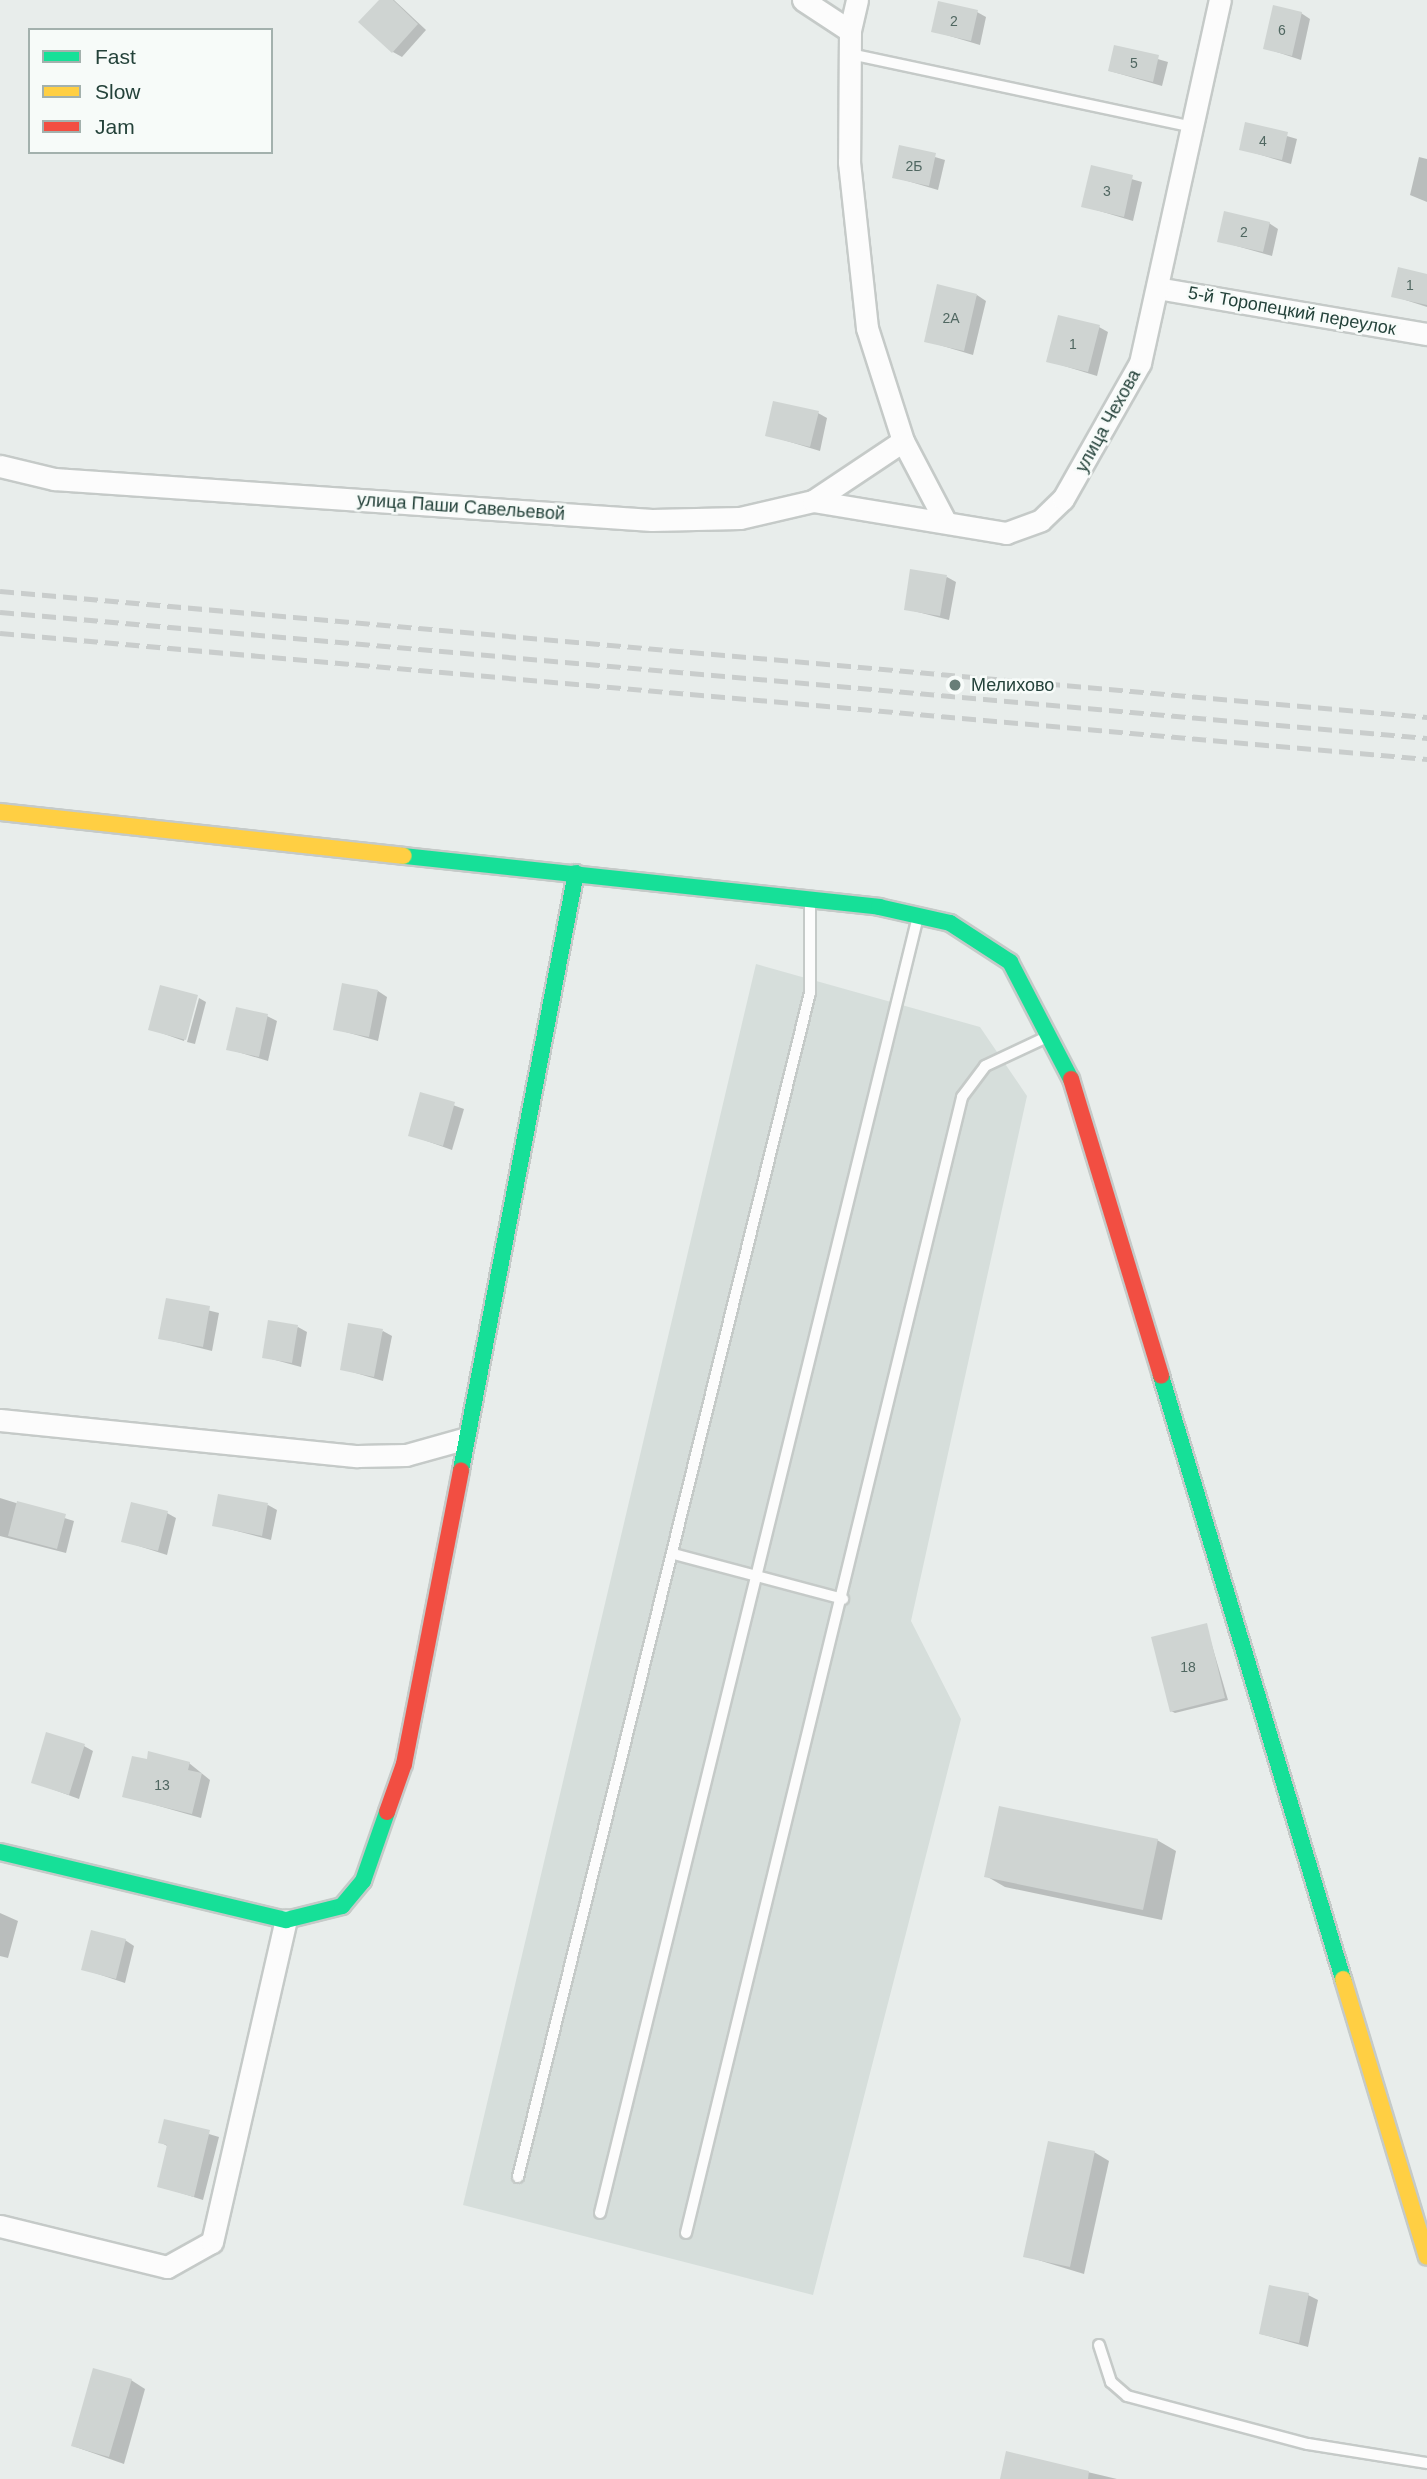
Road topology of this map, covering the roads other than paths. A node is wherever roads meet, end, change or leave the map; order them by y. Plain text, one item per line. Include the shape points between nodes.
1 (803, 0) edge
2 (857, 0) edge
3 (1220, 0) edge
4 (850, 31) junction
5 (850, 54) junction
6 (1192, 127) junction
7 (1157, 288) junction
8 (1427, 334) edge
9 (903, 441) junction
10 (0, 466) edge
11 (813, 501) junction
12 (944, 519) junction
13 (0, 812) edge
14 (576, 873) junction
15 (810, 900) junction
16 (919, 914) junction
17 (1053, 1035) junction
18 (0, 1420) edge
19 (463, 1439) junction
20 (674, 1554) junction
21 (760, 1578) junction
22 (843, 1599) junction
23 (0, 1852) edge
24 (286, 1920) junction
25 (518, 2177) dead end
26 (600, 2213) dead end
27 (0, 2226) edge
28 (686, 2233) dead end
29 (1427, 2257) edge
30 (1099, 2345) dead end
31 (1427, 2463) edge

1 - 4 street
2 - 4 street
3 - 6 street, улица Чехова
4 - 5 street
5 - 6 lane
5 - 9 street via 849,162 867,328
6 - 7 street, улица Чехова
7 - 8 street, 5-й Торопецкий переулок
7 - 12 street, улица Чехова via 1140,363 1063,499 1041,520 1006,533
9 - 11 street, улица Паши Савельевой
9 - 12 street
10 - 11 street, улица Паши Савельевой via 54,479 652,520 740,518
11 - 12 street, улица Чехова
13 - 14 street
14 - 15 street
14 - 19 street
15 - 16 street
15 - 20 lane via 810,993
16 - 17 street via 961,929 1010,962
16 - 21 lane
17 - 22 lane via 985,1066 962,1097
17 - 29 street via 1068,1063
18 - 19 street via 356,1456 405,1455
19 - 24 street via 404,1764 378,1851 342,1906
20 - 21 lane
20 - 25 lane
21 - 22 lane
21 - 26 lane
22 - 28 lane
23 - 24 street
24 - 27 street via 212,2242 167,2267
30 - 31 lane via 1111,2382 1127,2396 1308,2444

